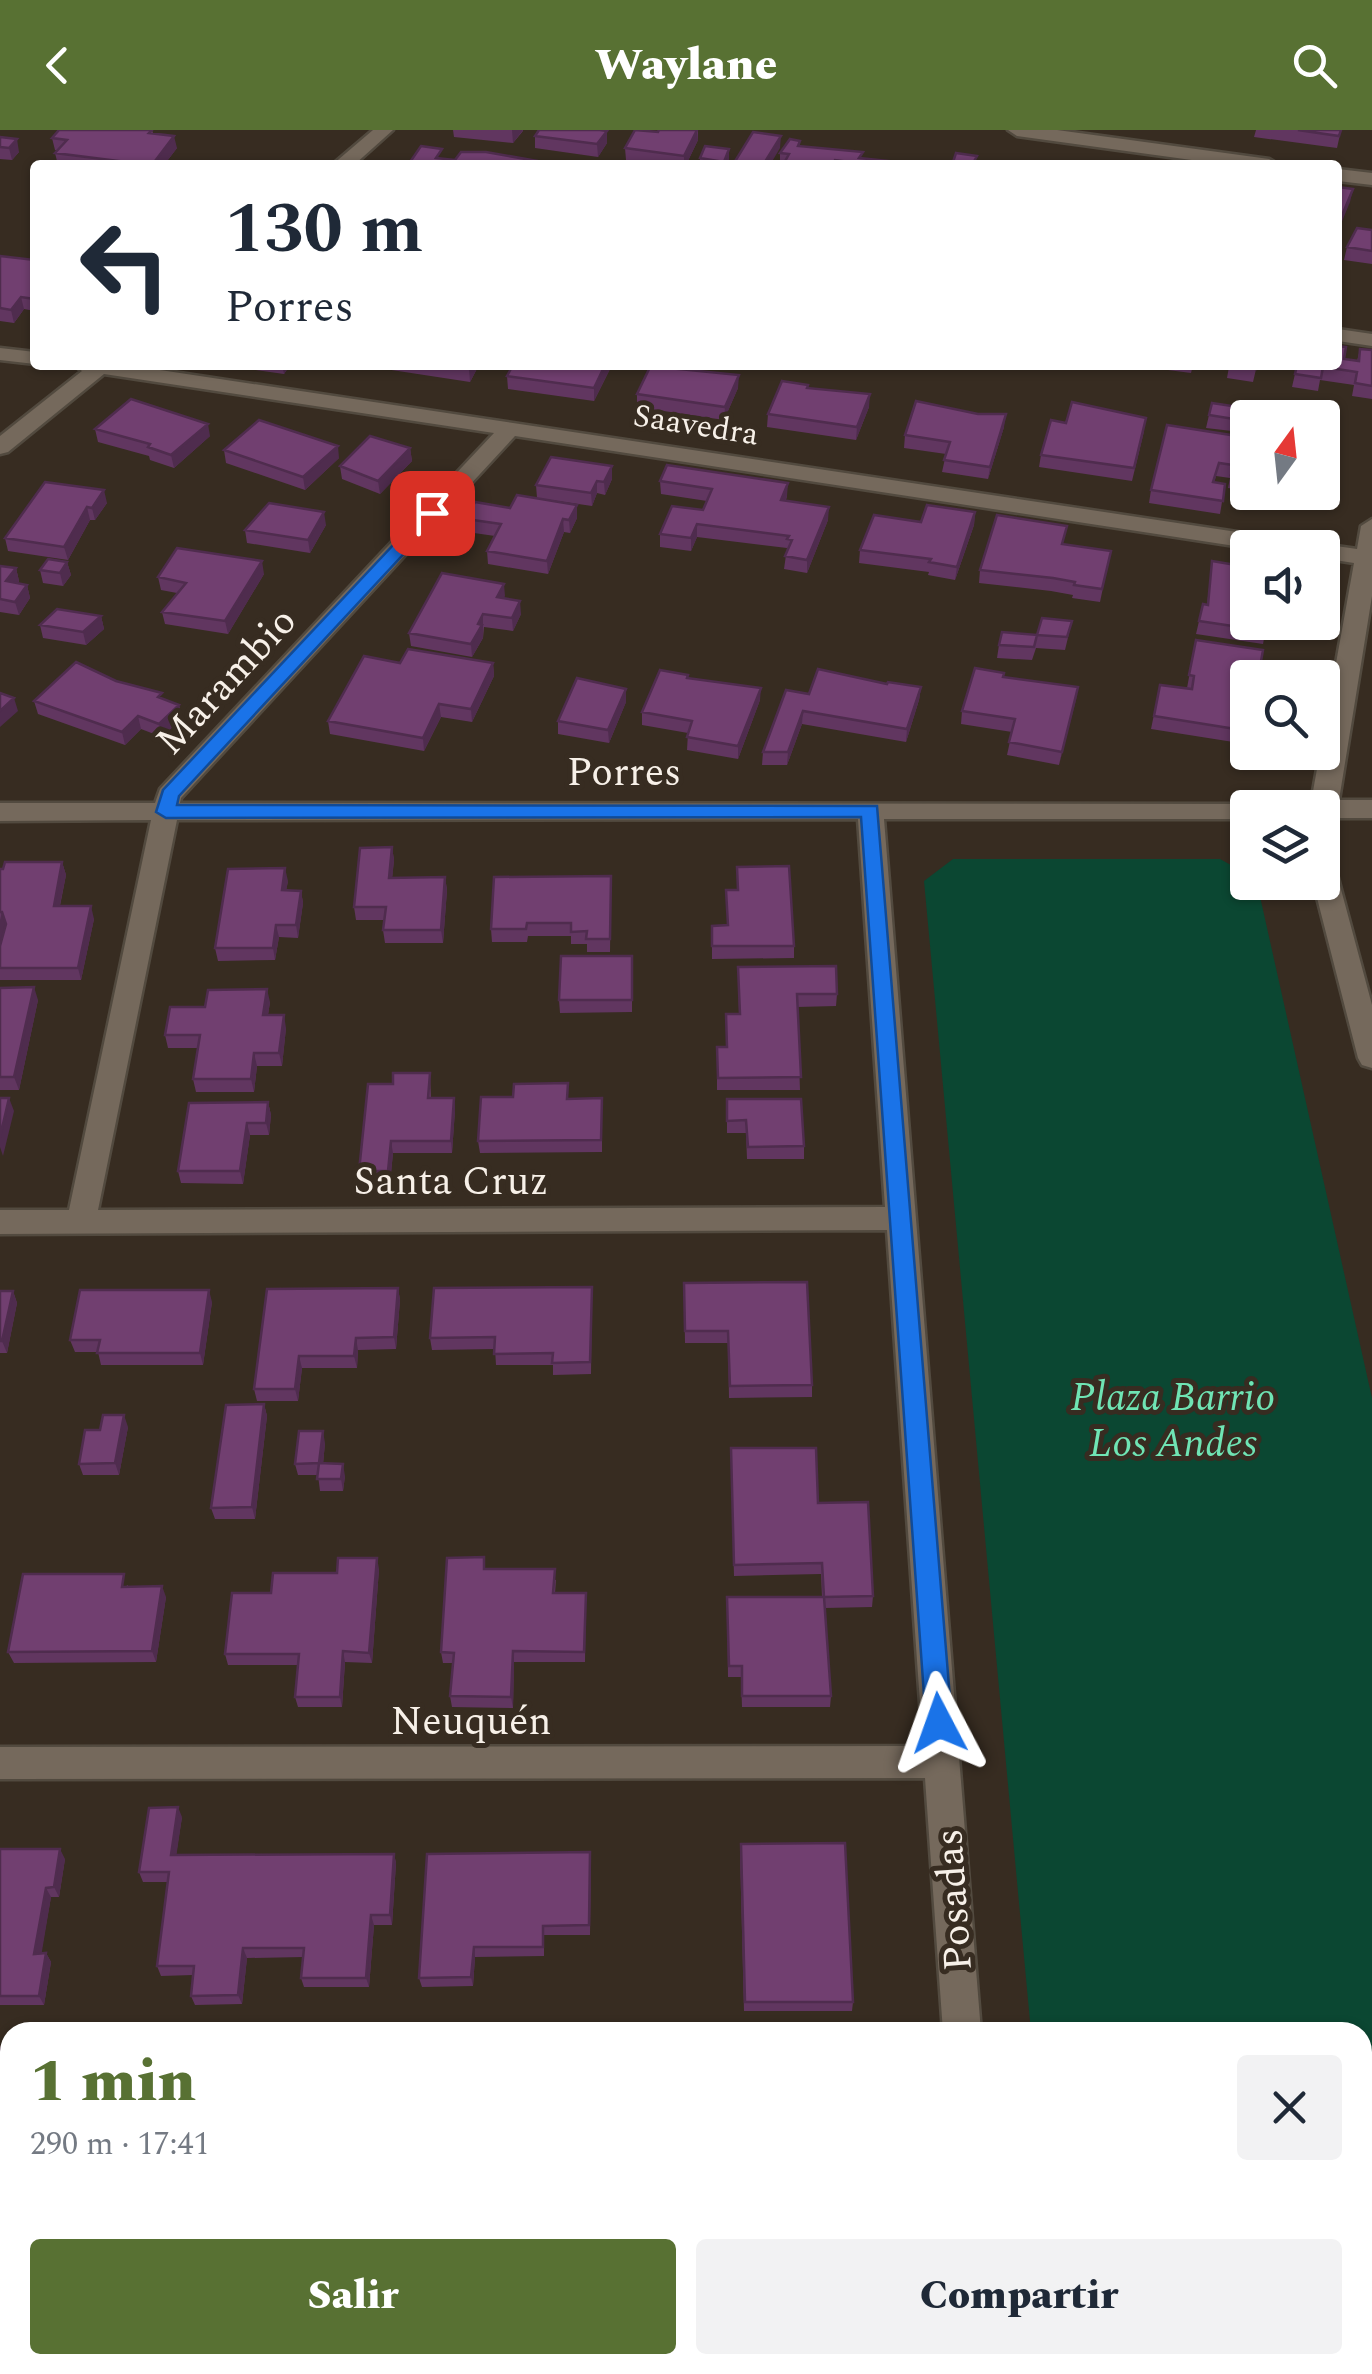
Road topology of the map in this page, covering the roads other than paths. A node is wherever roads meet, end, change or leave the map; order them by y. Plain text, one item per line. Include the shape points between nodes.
1 (384, 130) edge
2 (1017, 130) edge
3 (348, 160) edge
4 (1233, 160) edge
5 (1342, 175) edge
6 (1372, 179) edge
7 (1342, 336) edge
8 (1372, 340) edge
9 (0, 354) edge
10 (30, 357) edge
11 (91, 370) edge
12 (122, 370) edge
13 (510, 429) junction
14 (0, 447) edge
15 (1372, 526) edge
16 (1230, 538) edge
17 (1340, 554) edge
18 (1367, 558) junction
19 (1327, 790) edge
20 (1372, 809) edge
21 (870, 810) junction
22 (1230, 810) edge
23 (0, 812) edge
24 (166, 812) junction
25 (1340, 813) edge
26 (1331, 900) edge
27 (1372, 1058) edge
28 (902, 1218) junction
29 (0, 1222) edge
30 (81, 1222) junction
31 (942, 1762) junction
32 (0, 1763) edge
33 (961, 2022) edge

1 - 3 street
2 - 4 street
5 - 6 street
7 - 8 street
9 - 10 street
11 - 14 street
12 - 13 street, Saavedra
13 - 16 street, Saavedra
13 - 24 street, Marambio via 170,794
15 - 18 street
17 - 18 street
18 - 19 street
20 - 25 street
21 - 22 street, Porres
21 - 24 street, Porres
21 - 28 street, Posadas
23 - 24 street, Porres
24 - 30 street, Marambio
26 - 27 street
28 - 30 street, Santa Cruz
28 - 31 street, Posadas
29 - 30 street, Santa Cruz
31 - 32 street, Neuquén
31 - 33 street, Posadas

